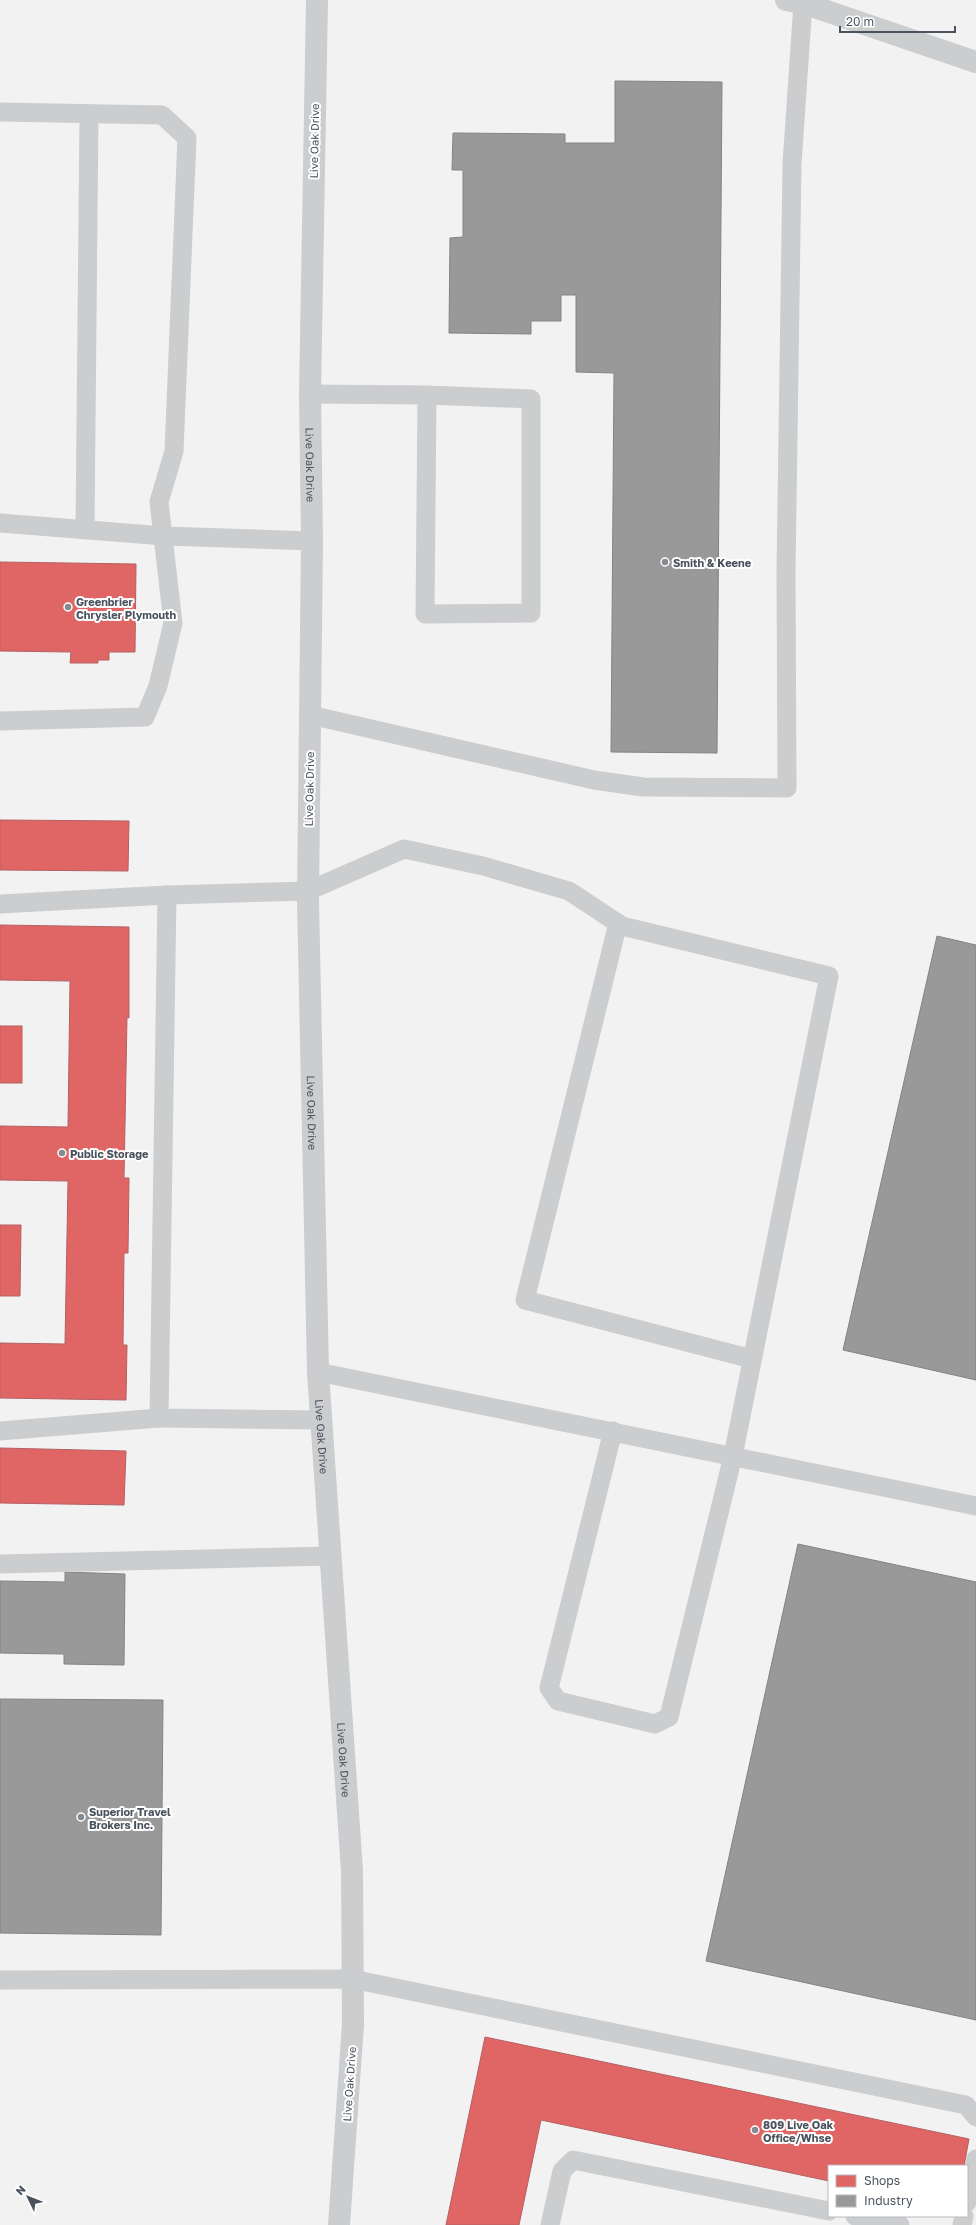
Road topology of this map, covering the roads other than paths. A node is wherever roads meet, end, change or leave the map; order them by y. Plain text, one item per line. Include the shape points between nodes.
1 (317, 0) edge
2 (794, 2) edge
3 (976, 59) edge
4 (0, 112) edge
5 (89, 114) junction
6 (310, 394) junction
7 (427, 395) junction
8 (0, 523) edge
9 (85, 530) junction
10 (164, 536) junction
11 (312, 541) junction
12 (310, 715) junction
13 (0, 721) edge
14 (308, 891) junction
15 (167, 895) junction
16 (0, 904) edge
17 (618, 923) junction
18 (752, 1359) junction
19 (318, 1372) junction
20 (159, 1418) junction
21 (321, 1420) junction
22 (0, 1431) edge
23 (613, 1431) junction
24 (733, 1456) junction
25 (976, 1506) edge
26 (331, 1556) junction
27 (0, 1564) edge
28 (352, 1979) junction
29 (0, 1980) edge
30 (976, 2117) edge
31 (976, 2159) edge
32 (968, 2197) edge
33 (828, 2211) edge
34 (860, 2217) edge
35 (339, 2225) edge
36 (550, 2225) edge
37 (900, 2225) edge

1 - 6 street, Live Oak Drive
2 - 3 street
2 - 12 lane via 786,572 787,788 643,787 594,780
4 - 5 lane
5 - 9 lane
5 - 10 lane via 162,115 186,138 174,451 159,502
6 - 7 lane
6 - 11 street, Live Oak Drive
7 - 7 lane via 531,399 531,613 425,614
8 - 9 lane
9 - 10 lane
10 - 11 lane
10 - 13 lane via 173,623 158,686 145,716
11 - 12 street, Live Oak Drive
12 - 14 street, Live Oak Drive
14 - 15 lane
14 - 17 lane via 404,849 483,866 569,891
14 - 19 street, Live Oak Drive
15 - 16 lane
15 - 20 lane
17 - 18 lane via 829,976
17 - 18 lane via 525,1300
18 - 24 lane
19 - 21 street, Live Oak Drive
19 - 23 lane
20 - 21 lane
20 - 22 lane
21 - 26 street, Live Oak Drive
23 - 24 lane
23 - 24 lane via 549,1688 558,1701 655,1724 669,1717
24 - 25 lane
26 - 27 lane
26 - 28 street, Live Oak Drive via 352,1871
28 - 29 lane
28 - 30 lane via 966,2105
28 - 35 street, Live Oak Drive via 353,2024
31 - 32 lane
33 - 36 lane via 573,2160 562,2171
34 - 37 lane

